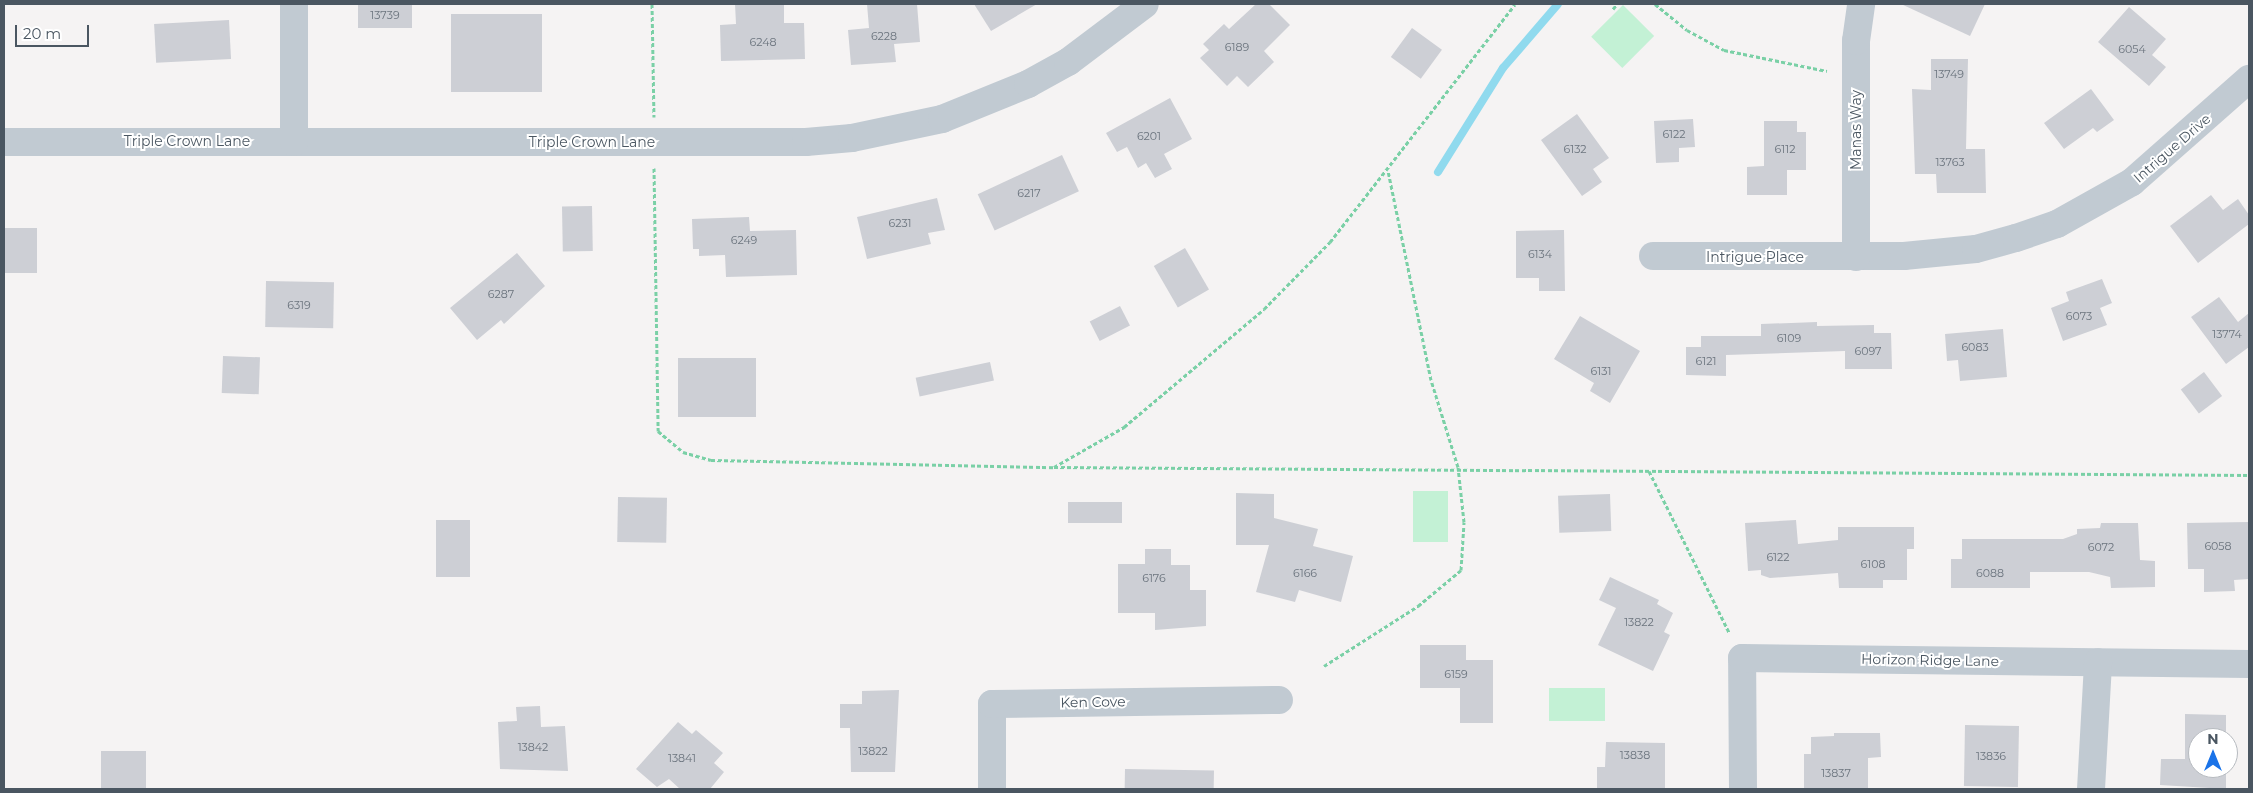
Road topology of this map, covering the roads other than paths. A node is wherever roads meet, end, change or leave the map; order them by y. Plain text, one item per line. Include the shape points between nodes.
1 (294, 4) edge
2 (1145, 4) edge
3 (1861, 4) edge
4 (2246, 88) edge
5 (4, 142) edge
6 (294, 142) junction
7 (1653, 256) dead end
8 (1856, 257) junction
9 (2098, 662) junction
10 (2249, 664) edge
11 (1279, 700) dead end
12 (992, 789) edge
13 (1742, 789) edge
14 (2090, 789) edge

1 - 6 street
2 - 6 street, Triple Crown Lane via 1099,41 1028,84 942,119 879,134 806,142
3 - 8 street, Manas Way via 1856,41
4 - 8 street, Intrigue Drive via 2132,182 2057,224 1976,250
5 - 6 street, Triple Crown Lane
7 - 8 street, Intrigue Place
9 - 10 street, Horizon Ridge Lane
9 - 13 street, Horizon Ridge Lane via 1742,658
9 - 14 street
11 - 12 street, Ken Cove via 992,704

